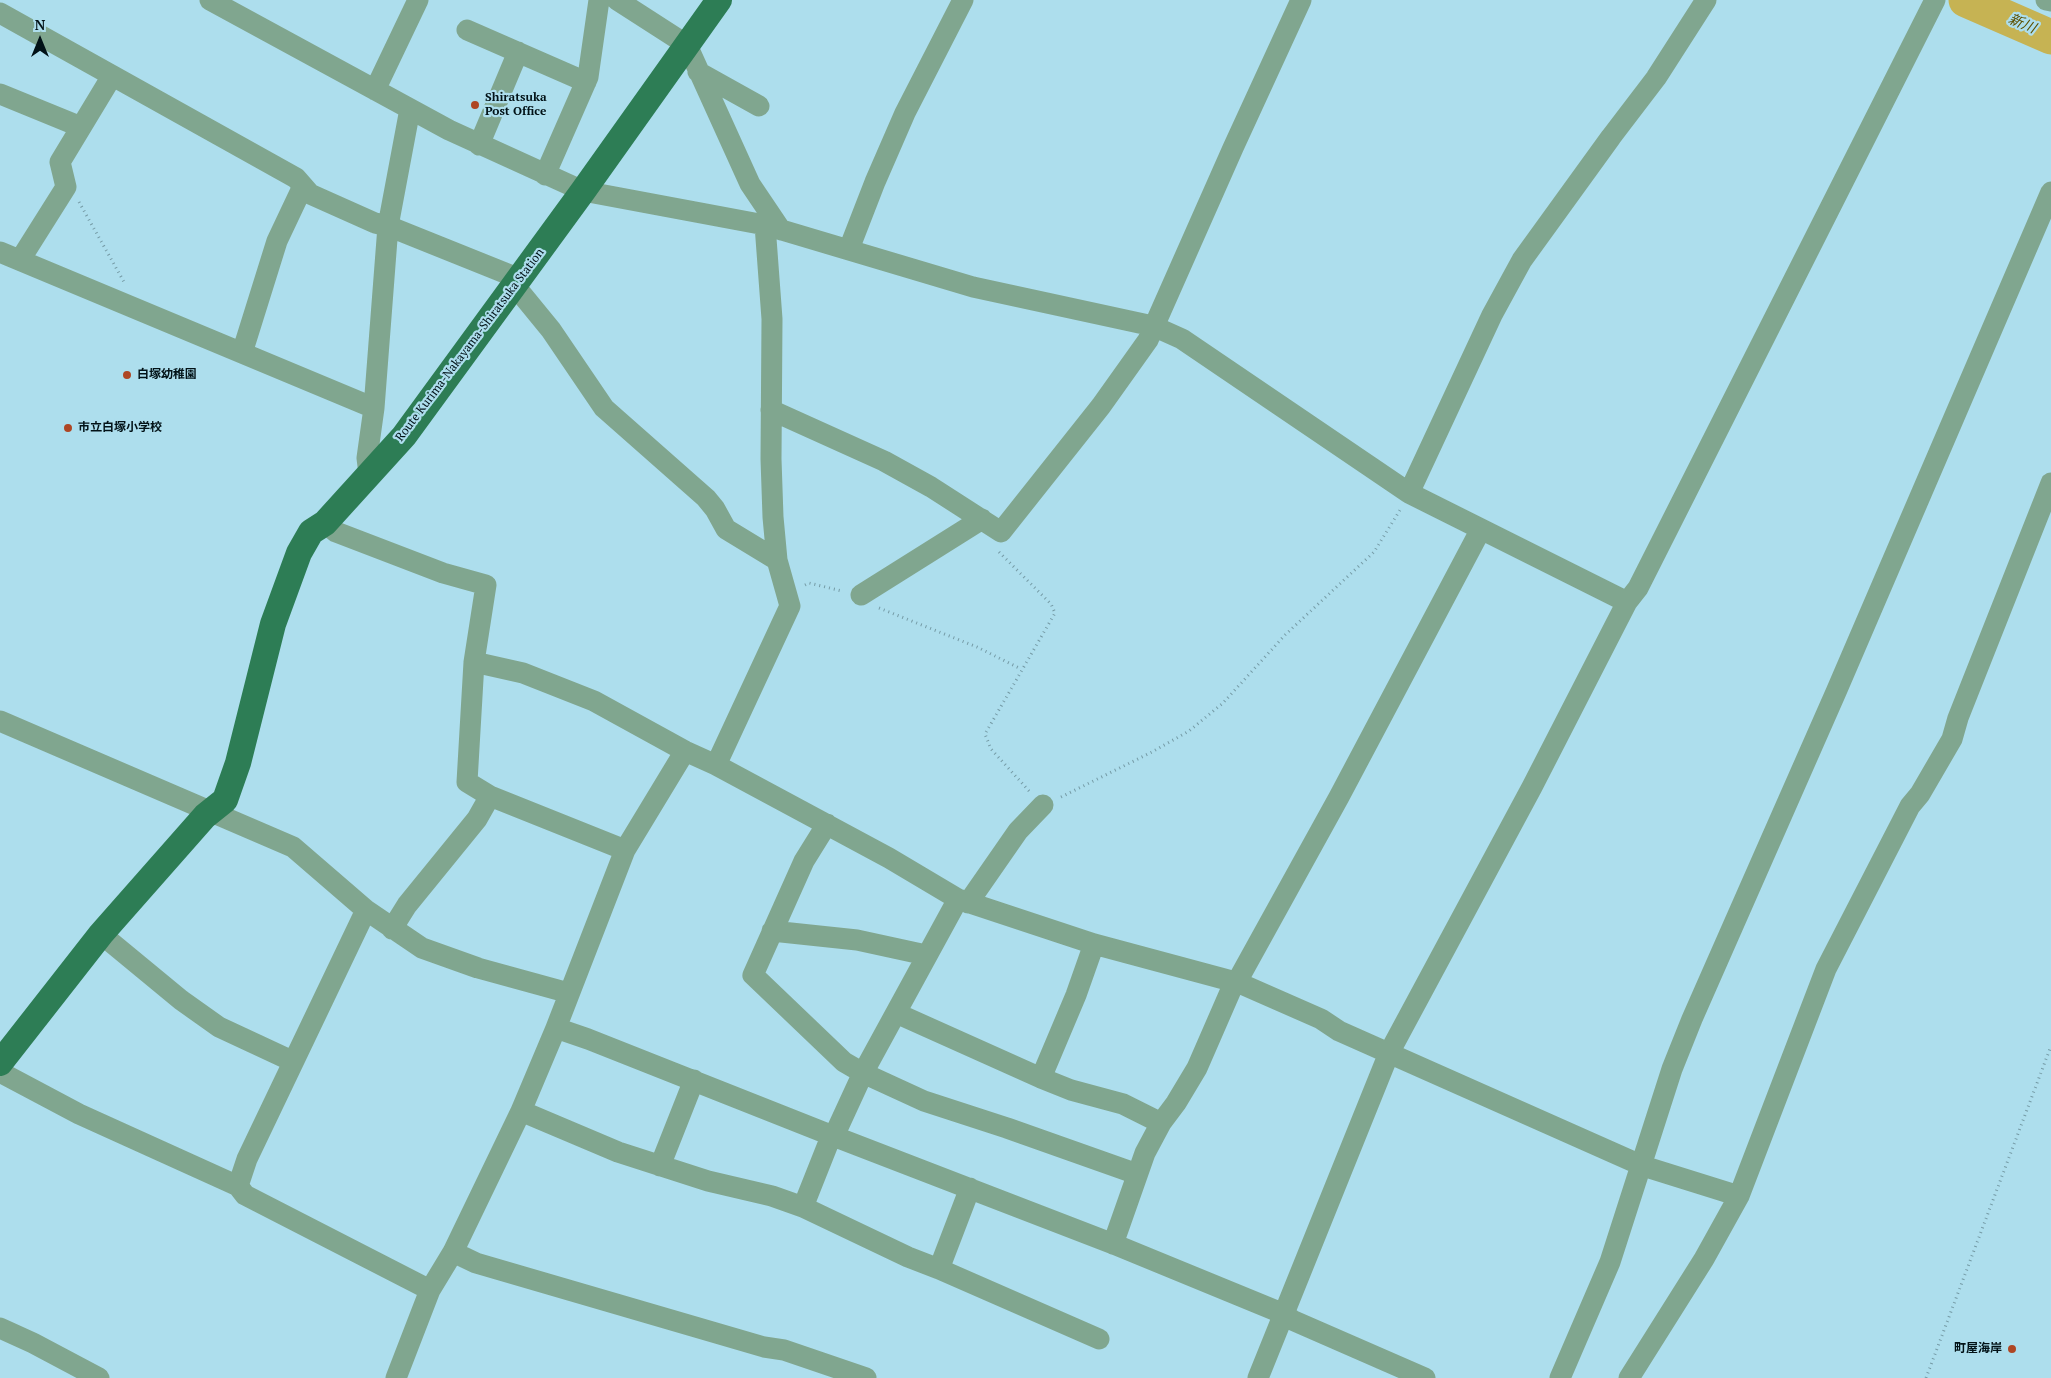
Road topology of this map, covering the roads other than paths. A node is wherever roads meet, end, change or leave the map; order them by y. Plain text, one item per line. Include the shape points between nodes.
1 (210, 0) edge
2 (418, 0) edge
3 (600, 0) edge
4 (618, 0) edge
5 (719, 0) edge
6 (963, 0) edge
7 (1301, 0) edge
8 (1706, 0) edge
9 (1935, 0) edge
10 (2046, 0) edge
11 (2051, 1) edge
12 (0, 12) edge
13 (467, 30) dead end
14 (687, 45) junction
15 (518, 52) junction
16 (698, 72) junction
17 (112, 76) junction
18 (586, 82) junction
19 (375, 90) junction
20 (0, 94) edge
21 (759, 106) dead end
22 (410, 109) junction
23 (81, 127) junction
24 (480, 144) junction
25 (545, 175) junction
26 (303, 186) junction
27 (584, 191) junction
28 (2051, 192) edge
29 (388, 226) junction
30 (773, 227) junction
31 (849, 249) junction
32 (0, 252) edge
33 (20, 260) junction
34 (517, 282) junction
35 (1153, 326) junction
36 (242, 353) junction
37 (374, 408) junction
38 (771, 410) junction
39 (368, 474) junction
40 (2051, 483) edge
41 (1409, 493) junction
42 (982, 519) junction
43 (325, 523) junction
44 (1481, 529) junction
45 (776, 560) junction
46 (861, 595) road end
47 (1627, 602) junction
48 (474, 662) junction
49 (0, 721) edge
50 (685, 751) junction
51 (716, 765) junction
52 (490, 796) junction
53 (1043, 805) road end
54 (211, 810) junction
55 (826, 824) junction
56 (625, 850) junction
57 (963, 901) junction
58 (366, 910) junction
59 (392, 929) junction
60 (772, 931) junction
61 (101, 934) junction
62 (1094, 944) junction
63 (926, 955) junction
64 (1236, 983) junction
65 (570, 993) junction
66 (896, 1013) junction
67 (556, 1028) junction
68 (1390, 1053) junction
69 (292, 1061) junction
70 (0, 1063) edge
71 (0, 1072) edge
72 (863, 1073) junction
73 (1041, 1078) junction
74 (694, 1080) junction
75 (521, 1112) junction
76 (1162, 1123) junction
77 (834, 1136) junction
78 (660, 1166) junction
79 (1643, 1166) junction
80 (1137, 1174) junction
81 (238, 1186) junction
82 (970, 1188) junction
83 (1739, 1196) junction
84 (803, 1207) junction
85 (1113, 1244) junction
86 (453, 1252) junction
87 (939, 1269) junction
88 (430, 1290) junction
89 (1284, 1314) junction
90 (0, 1328) edge
91 (1099, 1339) dead end
92 (99, 1378) edge
93 (396, 1378) edge
94 (866, 1378) edge
95 (1258, 1378) edge
96 (1425, 1378) edge
97 (1560, 1378) edge
98 (1629, 1378) edge

1 - 19 street
2 - 19 street
3 - 18 street
4 - 14 street
5 - 14 main road, Route Kurima-Nakayama-Shiratsuka Station
6 - 31 street via 905,113
7 - 35 street
8 - 41 street via 1656,78 1522,260 1492,315
9 - 47 street via 1638,588
10 - 11 street
12 - 17 street
13 - 15 street
14 - 16 street
14 - 27 main road, Route Kurima-Nakayama-Shiratsuka Station
15 - 18 street
15 - 24 street
16 - 21 street
16 - 30 street
17 - 23 street
17 - 26 street via 296,178
18 - 25 street
19 - 22 street
20 - 23 street
22 - 24 street
22 - 29 street
23 - 33 street via 60,162 66,186
24 - 25 street
25 - 27 street
26 - 29 street via 310,194
26 - 36 street via 277,241
27 - 30 street
27 - 34 main road, Route Kurima-Nakayama-Shiratsuka Station
28 - 79 street via 1692,1019 1672,1069
29 - 34 street
29 - 37 street
30 - 31 street
30 - 38 street
31 - 35 street via 974,287
32 - 33 street
33 - 36 street
34 - 39 main road, Route Kurima-Nakayama-Shiratsuka Station via 404,436
34 - 45 street via 604,408 706,498 726,529
35 - 41 street via 1182,339
35 - 42 street via 1148,340 1101,406 1001,532
36 - 37 street
37 - 39 street
38 - 42 street via 884,460
38 - 45 street
39 - 43 main road, Route Kurima-Nakayama-Shiratsuka Station
40 - 83 street via 1952,739 1910,806 1826,969
41 - 44 street
42 - 46 street
43 - 48 street via 336,532 443,573 486,585
43 - 54 main road, Route Kurima-Nakayama-Shiratsuka Station via 311,532 299,553 273,624 238,763 225,800
44 - 47 street
44 - 64 street
45 - 51 street via 790,606
47 - 68 street
48 - 50 street via 556,684
48 - 52 street via 467,782
49 - 54 street
50 - 51 street
50 - 56 street
51 - 55 street
52 - 56 street
52 - 59 street via 477,819 407,905
53 - 57 street via 1018,831
54 - 58 street via 292,847
54 - 61 main road, Route Kurima-Nakayama-Shiratsuka Station
55 - 57 street
55 - 60 street via 804,861
56 - 65 street
57 - 62 street
57 - 63 street
58 - 59 street
58 - 69 street
59 - 65 street via 422,948 478,968
60 - 63 street via 857,940
60 - 72 street via 753,976 844,1062
61 - 69 street via 219,1027
61 - 70 main road, Route Kurima-Nakayama-Shiratsuka Station
62 - 64 street
62 - 73 street
63 - 66 street
64 - 68 street
64 - 76 street via 1198,1068
65 - 67 street
66 - 72 street
66 - 73 street
67 - 74 street
67 - 75 street
68 - 79 street
68 - 89 street
69 - 81 street
71 - 81 street via 79,1114
72 - 77 street
72 - 80 street via 924,1101
73 - 76 street via 1123,1104
74 - 77 street
74 - 78 street
75 - 78 street
75 - 86 street
76 - 80 street
77 - 82 street
77 - 84 street
78 - 84 street
79 - 83 street
79 - 97 street via 1610,1262
80 - 85 street
81 - 88 street via 245,1195
82 - 85 street
82 - 87 street
83 - 98 street via 1704,1259
84 - 87 street via 908,1258
85 - 89 street
86 - 88 street
86 - 94 street via 476,1263 755,1345 784,1350
87 - 91 street
88 - 93 street
89 - 95 street
89 - 96 street
90 - 92 street

